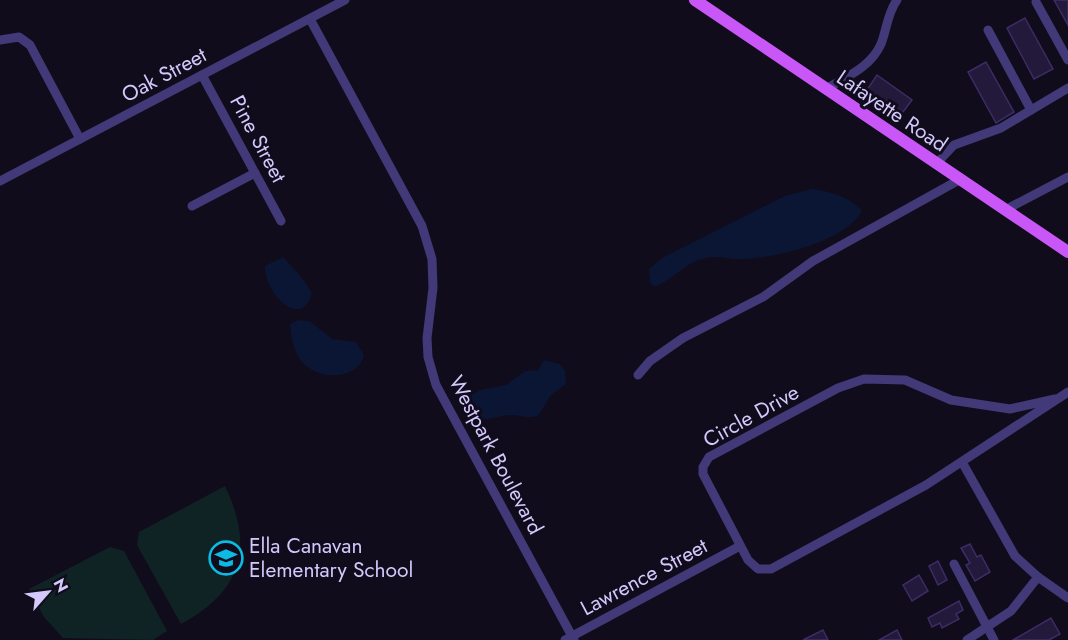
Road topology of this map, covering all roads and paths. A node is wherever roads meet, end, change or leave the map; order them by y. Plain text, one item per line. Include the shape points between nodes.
1 (345, 0) edge
2 (695, 0) edge
3 (897, 0) edge
4 (1036, 2) dead end
5 (310, 19) junction
6 (988, 30) dead end
7 (0, 40) edge
8 (1068, 60) edge
9 (202, 75) junction
10 (1068, 88) edge
11 (825, 89) junction
12 (1031, 110) junction
13 (80, 139) junction
14 (936, 164) junction
15 (255, 173) junction
16 (1068, 177) edge
17 (959, 180) junction
18 (0, 181) edge
19 (192, 206) dead end
20 (1005, 210) junction
21 (281, 221) dead end
22 (1068, 252) edge
23 (638, 375) dead end
24 (1068, 392) edge
25 (1055, 399) junction
26 (962, 462) junction
27 (740, 546) junction
28 (954, 564) dead end
29 (1038, 577) junction
30 (1068, 598) edge
31 (988, 629) junction
32 (570, 639) edge
33 (967, 640) edge
34 (994, 640) edge

1 - 5 street, Oak Street
2 - 11 main road, Lafayette Road
3 - 11 street via 874,56
4 - 8 street
5 - 9 street, Oak Street
5 - 32 street, Westpark Boulevard via 422,226 432,260 427,338 436,385
6 - 12 street
7 - 13 street via 19,38 30,45
9 - 13 street, Oak Street
9 - 15 street, Pine Street
10 - 12 street
11 - 14 main road, Lafayette Road
12 - 14 street via 992,132 954,145
13 - 18 street, Oak Street
14 - 17 main road, Lafayette Road
15 - 19 street
15 - 21 street, Pine Street
16 - 20 street
17 - 20 main road, Lafayette Road
17 - 23 street via 813,261 763,297 683,338 650,361
20 - 22 main road, Lafayette Road
24 - 25 street, Circle Drive
25 - 26 street, Circle Drive
25 - 27 street, Circle Drive via 1010,410 951,400 892,378 864,379 838,388 705,462 705,480
26 - 27 street, Circle Drive via 771,569 753,566
26 - 29 street via 1008,546
27 - 32 street, Lawrence Street
28 - 31 street
29 - 30 street
29 - 31 street via 1011,611
31 - 33 street
31 - 34 street

